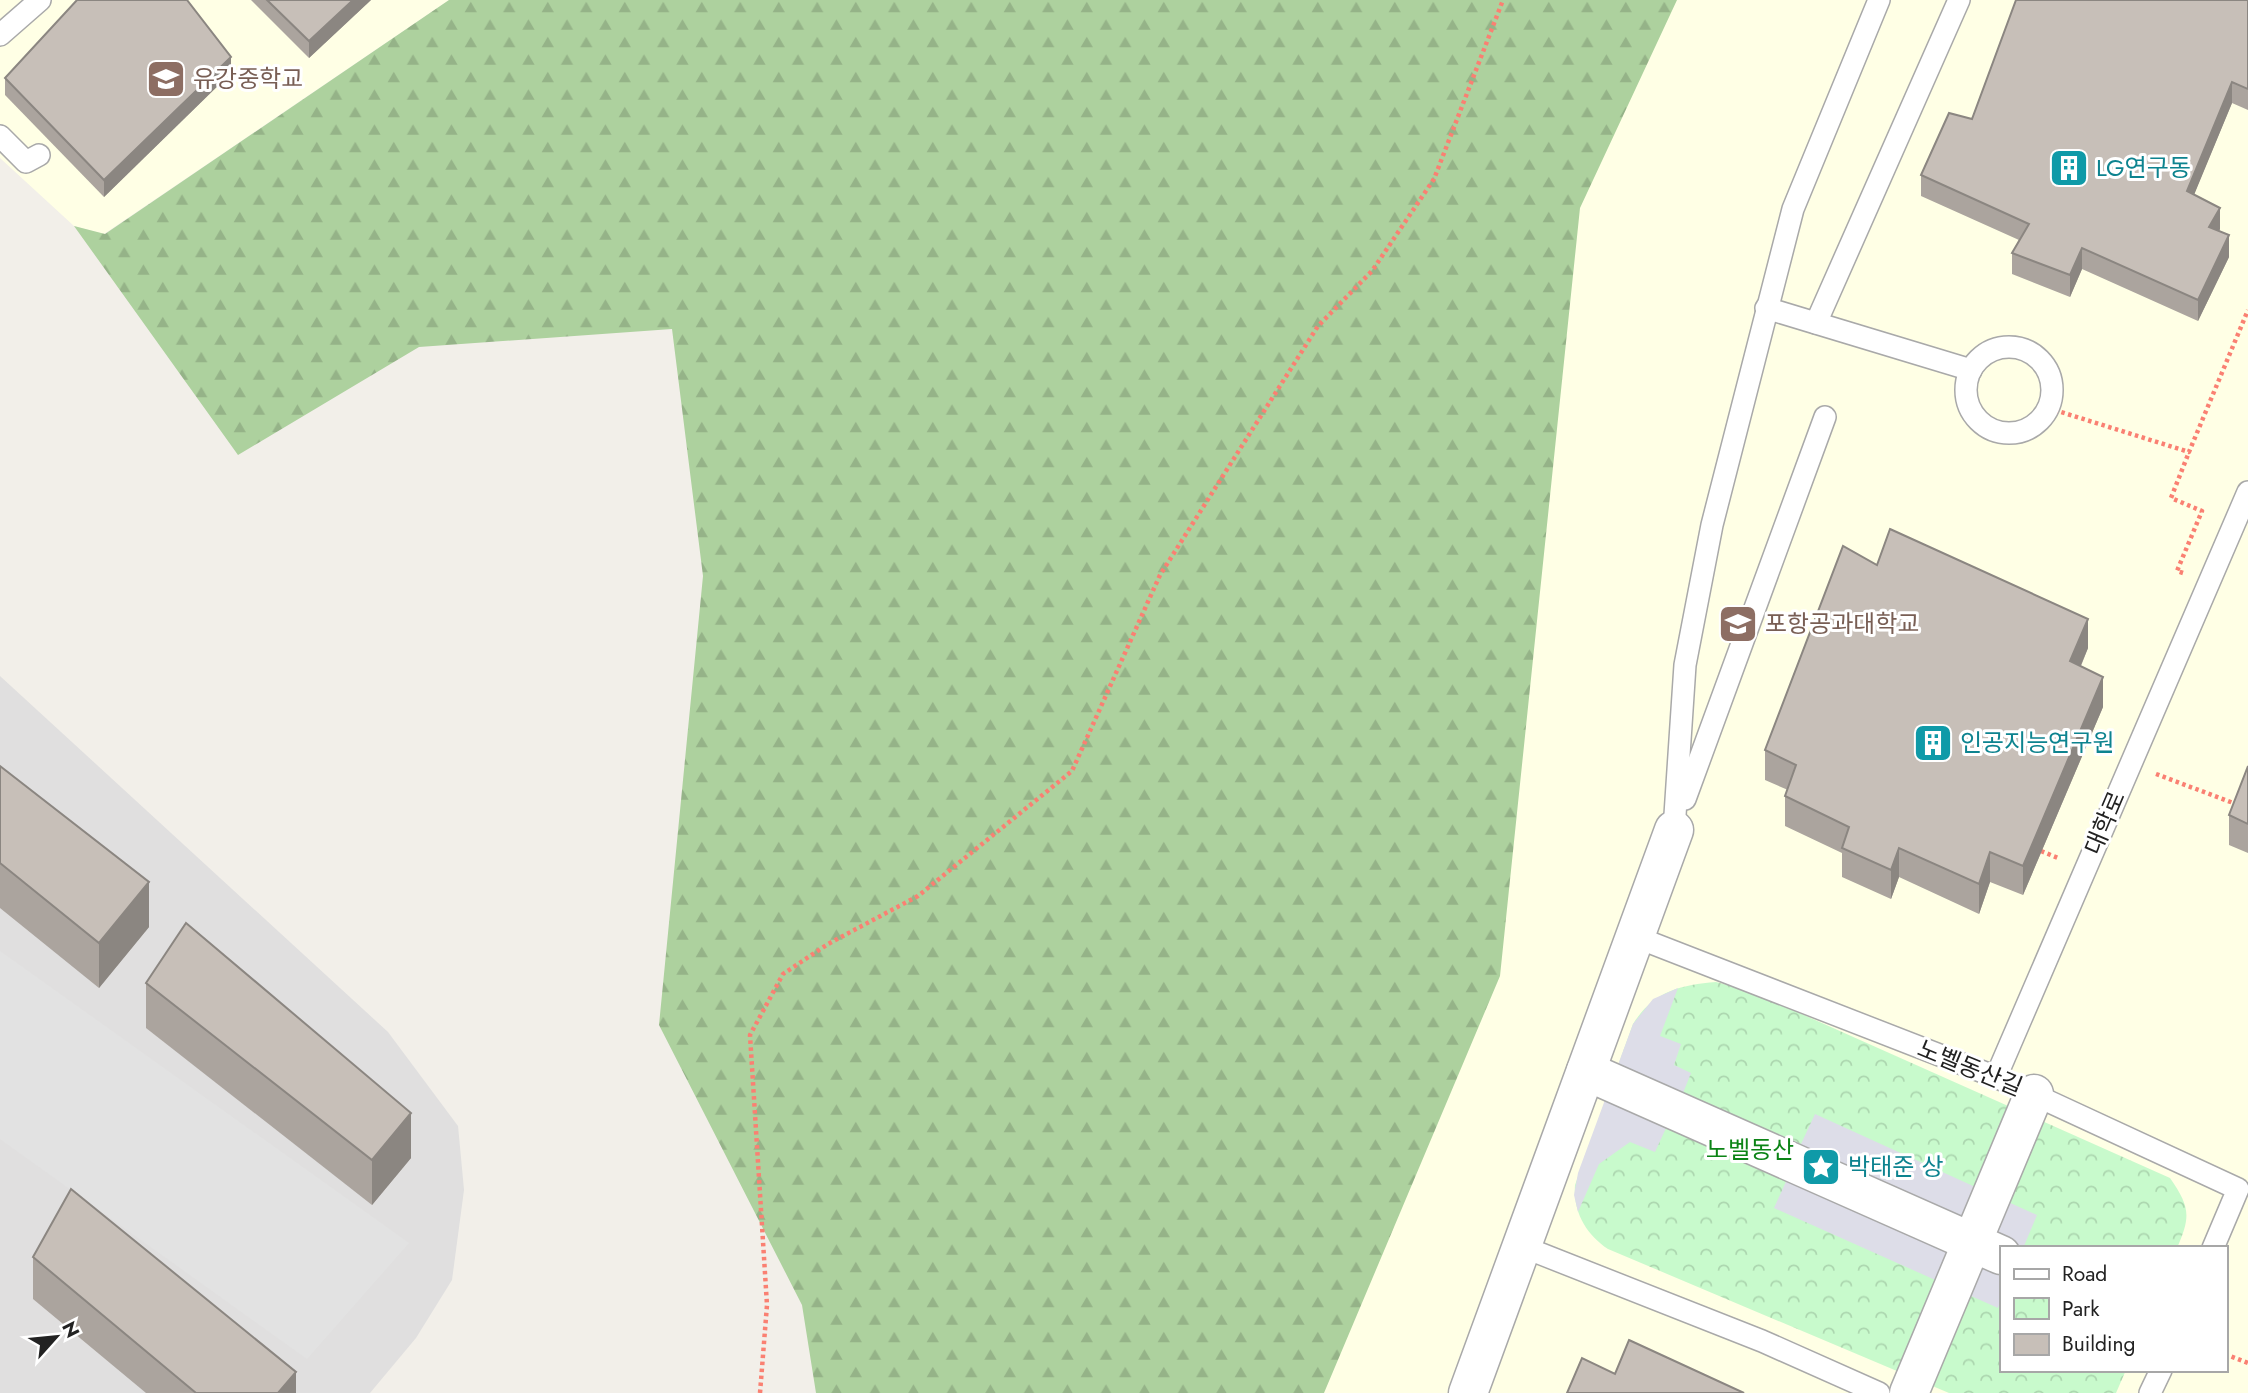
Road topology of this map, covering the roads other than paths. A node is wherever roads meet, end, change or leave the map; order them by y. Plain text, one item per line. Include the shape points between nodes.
1 (40, 0) edge
2 (1879, 0) edge
3 (1959, 0) edge
4 (0, 35) edge
5 (0, 135) edge
6 (40, 155) dead end
7 (1766, 308) junction
8 (1816, 323) junction
9 (1971, 370) junction
10 (1825, 416) dead end
11 (2248, 492) edge
12 (1674, 830) junction
13 (1636, 937) junction
14 (1586, 1071) junction
15 (1996, 1077) junction
16 (2034, 1094) junction
17 (1521, 1246) junction
18 (2214, 1246) edge
19 (1987, 1249) edge
20 (2160, 1372) edge
21 (1468, 1393) edge
22 (1879, 1393) edge
23 (1909, 1393) edge
24 (2150, 1393) edge

1 - 4 lane
2 - 7 lane via 1793,209
3 - 8 lane
5 - 6 lane via 26,162
7 - 8 lane
7 - 12 lane via 1694,613 1685,665
8 - 9 lane
9 - 9 lane via 1967,397 1971,410 1991,429 2017,433 2041,419 2048,408 2051,382 2038,359 2027,352 2002,348 1979,360
10 - 12 lane
11 - 15 lane, 대학로
12 - 13 street
13 - 14 street
13 - 15 lane, 노벨동산길
14 - 17 street
14 - 19 street
15 - 16 lane, 노벨동산길
16 - 18 lane, 노벨동산길 via 2238,1189
16 - 19 street
17 - 21 street
17 - 22 lane
19 - 23 street
20 - 24 lane

